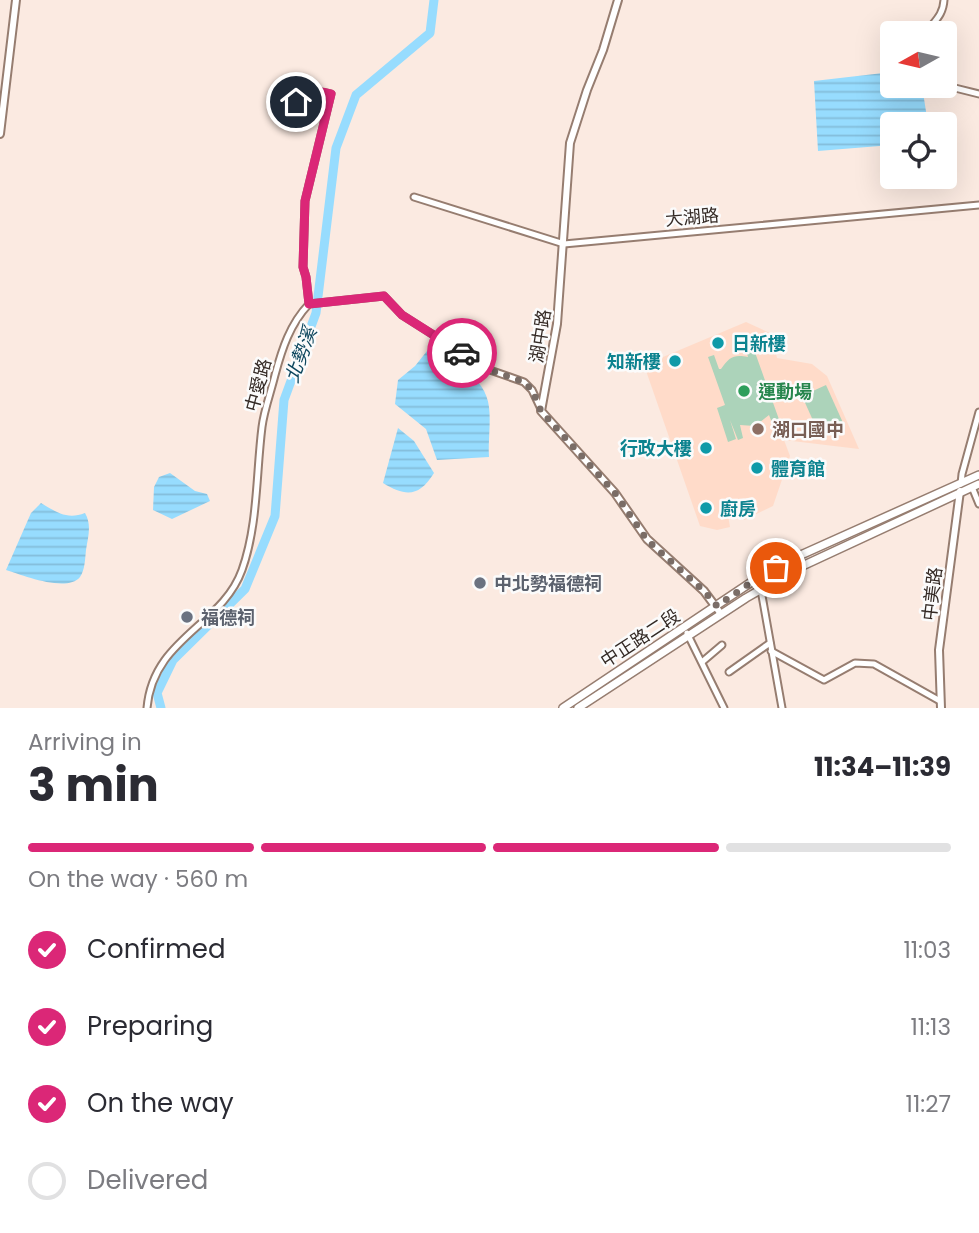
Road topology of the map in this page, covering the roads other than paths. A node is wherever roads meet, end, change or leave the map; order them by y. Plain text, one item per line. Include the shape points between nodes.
1 (16, 0) edge
2 (618, 0) edge
3 (944, 0) edge
4 (937, 21) edge
5 (957, 88) edge
6 (979, 94) edge
7 (286, 98) dead end
8 (0, 134) edge
9 (414, 197) dead end
10 (979, 205) edge
11 (564, 244) junction
12 (309, 304) junction
13 (541, 411) junction
14 (979, 412) edge
15 (979, 475) edge
16 (961, 484) junction
17 (976, 486) edge
18 (960, 493) junction
19 (979, 504) edge
20 (761, 590) junction
21 (717, 606) junction
22 (721, 614) junction
23 (683, 628) junction
24 (689, 635) junction
25 (770, 643) junction
26 (722, 645) dead end
27 (771, 651) junction
28 (702, 662) junction
29 (729, 672) dead end
30 (781, 705) edge
31 (941, 705) edge
32 (147, 708) edge
33 (562, 708) edge
34 (578, 708) edge
35 (724, 708) edge
36 (772, 708) edge

1 - 8 street
2 - 11 street, 湖中路 via 570,144
3 - 4 street
5 - 6 street
7 - 12 street via 296,102 318,90 331,94 305,201 303,267
9 - 11 street, 大湖路
10 - 11 street, 大湖路
11 - 13 street, 湖中路 via 557,324
12 - 13 street via 384,296 402,315 487,369 524,382
12 - 32 street, 中愛路 via 284,342 265,412 254,515 241,574 162,662 151,681
13 - 21 street via 615,493 647,540
14 - 16 street
15 - 16 main road, 中正路二段
16 - 18 street, 中美路
16 - 21 main road, 中正路二段 via 803,554
17 - 18 main road, 中正路二段
17 - 19 street
18 - 20 main road, 中正路二段 via 798,568
18 - 31 street, 中美路 via 939,650
20 - 22 main road, 中正路二段
20 - 25 street
21 - 22 street
21 - 23 main road, 中正路二段
22 - 24 main road, 中正路二段
23 - 24 street
23 - 33 main road, 中正路二段
24 - 28 street
24 - 34 main road, 中正路二段
25 - 27 street
25 - 29 street
26 - 28 street
27 - 30 street
27 - 31 street via 824,680 855,663 874,664
28 - 35 street
30 - 36 street

